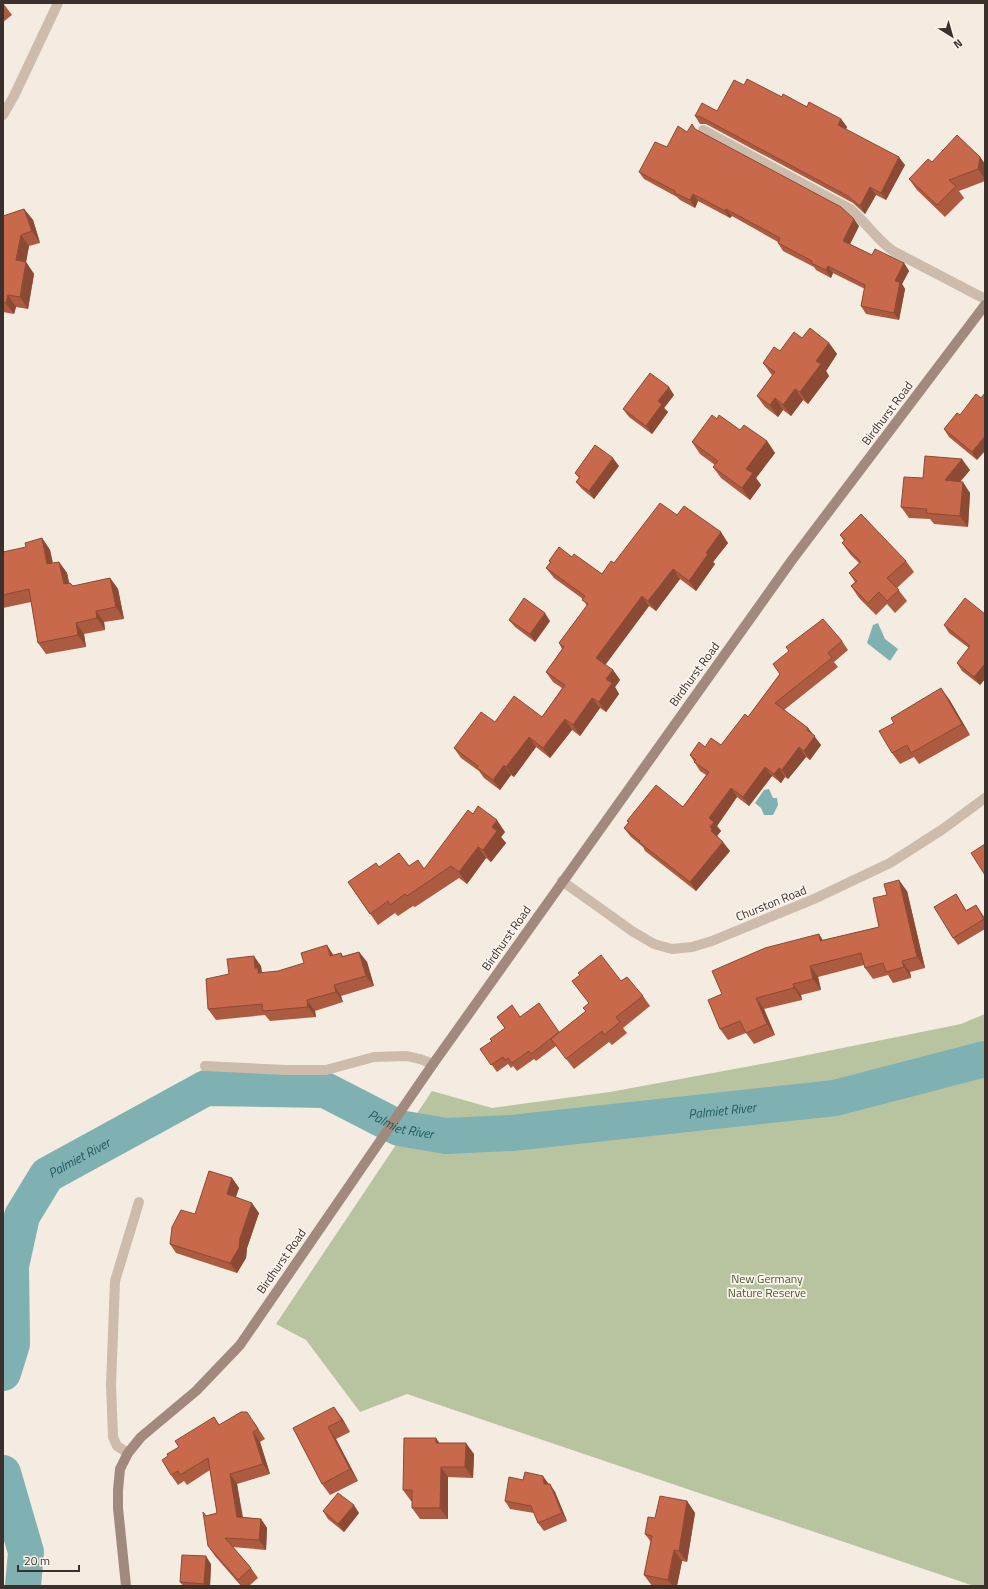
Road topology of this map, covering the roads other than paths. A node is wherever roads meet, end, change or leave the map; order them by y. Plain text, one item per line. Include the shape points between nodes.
1 (58, 3) edge
2 (3, 115) edge
3 (703, 130) dead end
4 (985, 299) edge
5 (985, 305) edge
6 (985, 798) edge
7 (562, 881) junction
8 (433, 1064) junction
9 (205, 1066) dead end
10 (139, 1202) dead end
11 (128, 1453) junction
12 (126, 1586) edge

1 - 2 street
3 - 4 street via 850,209 893,251
5 - 7 street, Birdhurst Road via 792,560
6 - 7 street, Churston Road via 890,863 814,899 692,947 672,949 654,944
7 - 8 street, Birdhurst Road
8 - 9 street via 407,1056 374,1057 326,1070
8 - 11 street, Birdhurst Road via 240,1345 196,1391 141,1437
10 - 11 street via 115,1281 110,1385 113,1437 117,1446
11 - 12 street, Birdhurst Road via 120,1469 118,1490

